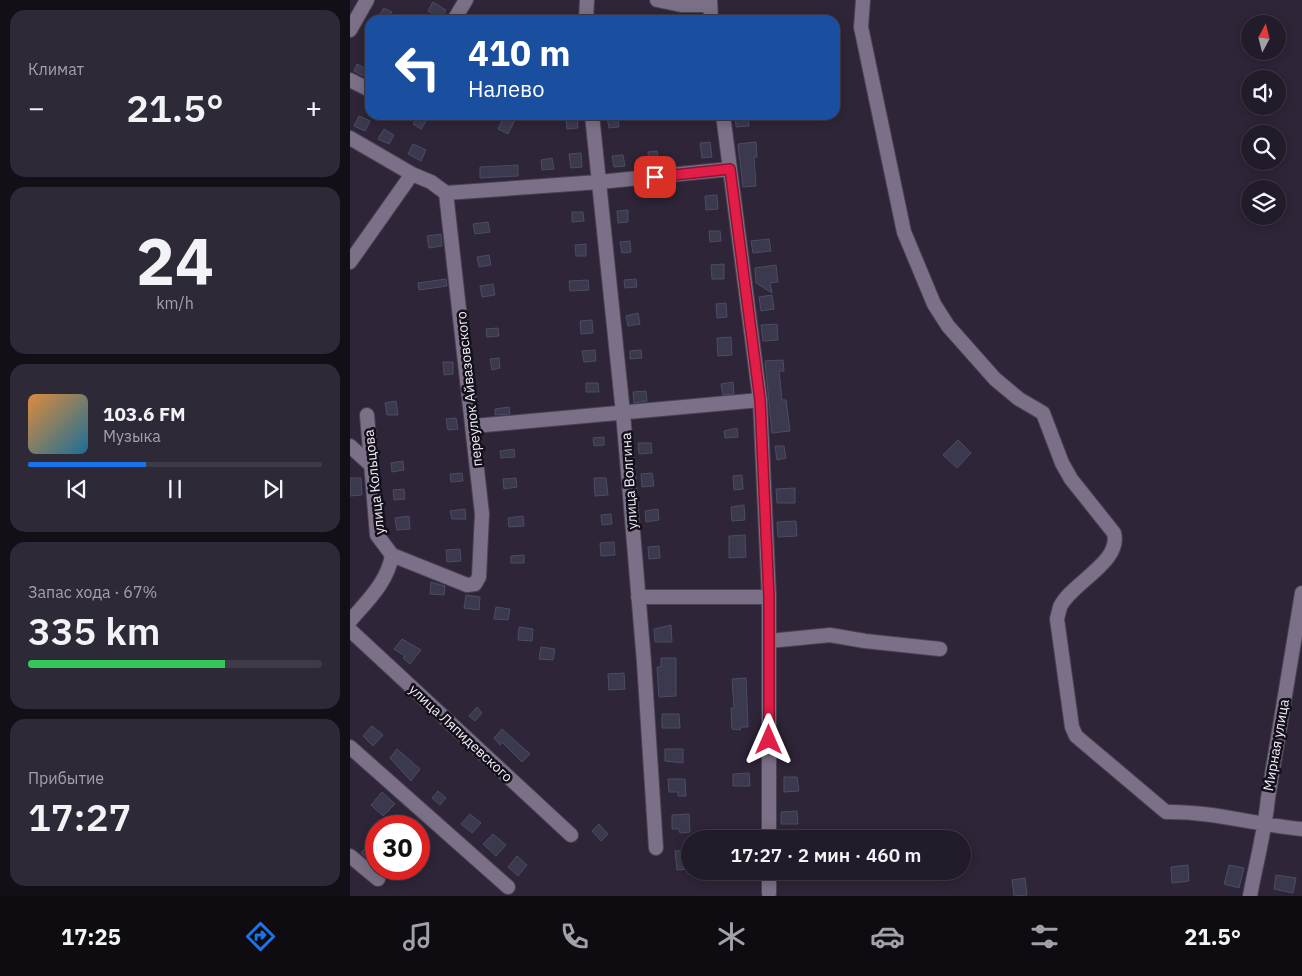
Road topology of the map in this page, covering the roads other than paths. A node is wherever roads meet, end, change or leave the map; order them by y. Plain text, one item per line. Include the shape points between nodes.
1 (367, 0) edge
2 (466, 0) edge
3 (587, 0) edge
4 (656, 0) edge
5 (863, 0) edge
6 (710, 3) edge
7 (457, 15) edge
8 (586, 15) edge
9 (350, 30) edge
10 (350, 80) edge
11 (365, 88) edge
12 (593, 120) edge
13 (724, 120) edge
14 (350, 138) edge
15 (730, 169) junction
16 (412, 174) junction
17 (599, 182) junction
18 (446, 193) junction
19 (350, 262) edge
20 (760, 400) junction
21 (623, 413) junction
22 (366, 415) dead end
23 (474, 426) junction
24 (350, 446) edge
25 (372, 466) junction
26 (392, 555) junction
27 (1302, 593) edge
28 (638, 597) junction
29 (769, 597) junction
30 (350, 621) edge
31 (350, 630) edge
32 (769, 641) junction
33 (940, 649) dead end
34 (350, 747) edge
35 (1266, 826) junction
36 (1302, 829) edge
37 (769, 830) edge
38 (571, 835) dead end
39 (656, 848) dead end
40 (350, 856) edge
41 (365, 868) edge
42 (769, 880) edge
43 (508, 887) dead end
44 (769, 893) dead end
45 (1250, 896) edge

1 - 9 street
2 - 7 street
3 - 8 street
4 - 6 street via 681,5
5 - 35 street via 861,27 904,232 934,304 948,326 995,379 1043,413 1071,479 1114,532 1116,539 1112,551 1060,607 1058,619 1072,727 1076,736 1166,812 1220,816
10 - 11 street
12 - 17 street, улица Волгина
13 - 15 street
14 - 16 street
15 - 17 street
15 - 20 street
16 - 18 street via 432,182
16 - 19 street
17 - 18 street
17 - 21 street, улица Волгина
18 - 23 street, переулок Айвазовского
20 - 21 street
20 - 29 street
21 - 23 street
21 - 28 street, улица Волгина
22 - 25 street, улица Кольцова
23 - 26 street, переулок Айвазовского via 482,514 480,576 475,584 467,585
24 - 25 street
25 - 26 street, улица Кольцова via 378,534
26 - 30 street via 380,584
27 - 35 street, Мирная улица
28 - 29 street
28 - 39 street, улица Волгина
29 - 32 street
31 - 38 street, улица Ляпидевского
32 - 33 street via 830,635
32 - 37 street
34 - 43 street
35 - 36 street
35 - 45 street, Мирная улица via 1257,854
40 - 41 street
42 - 44 street

